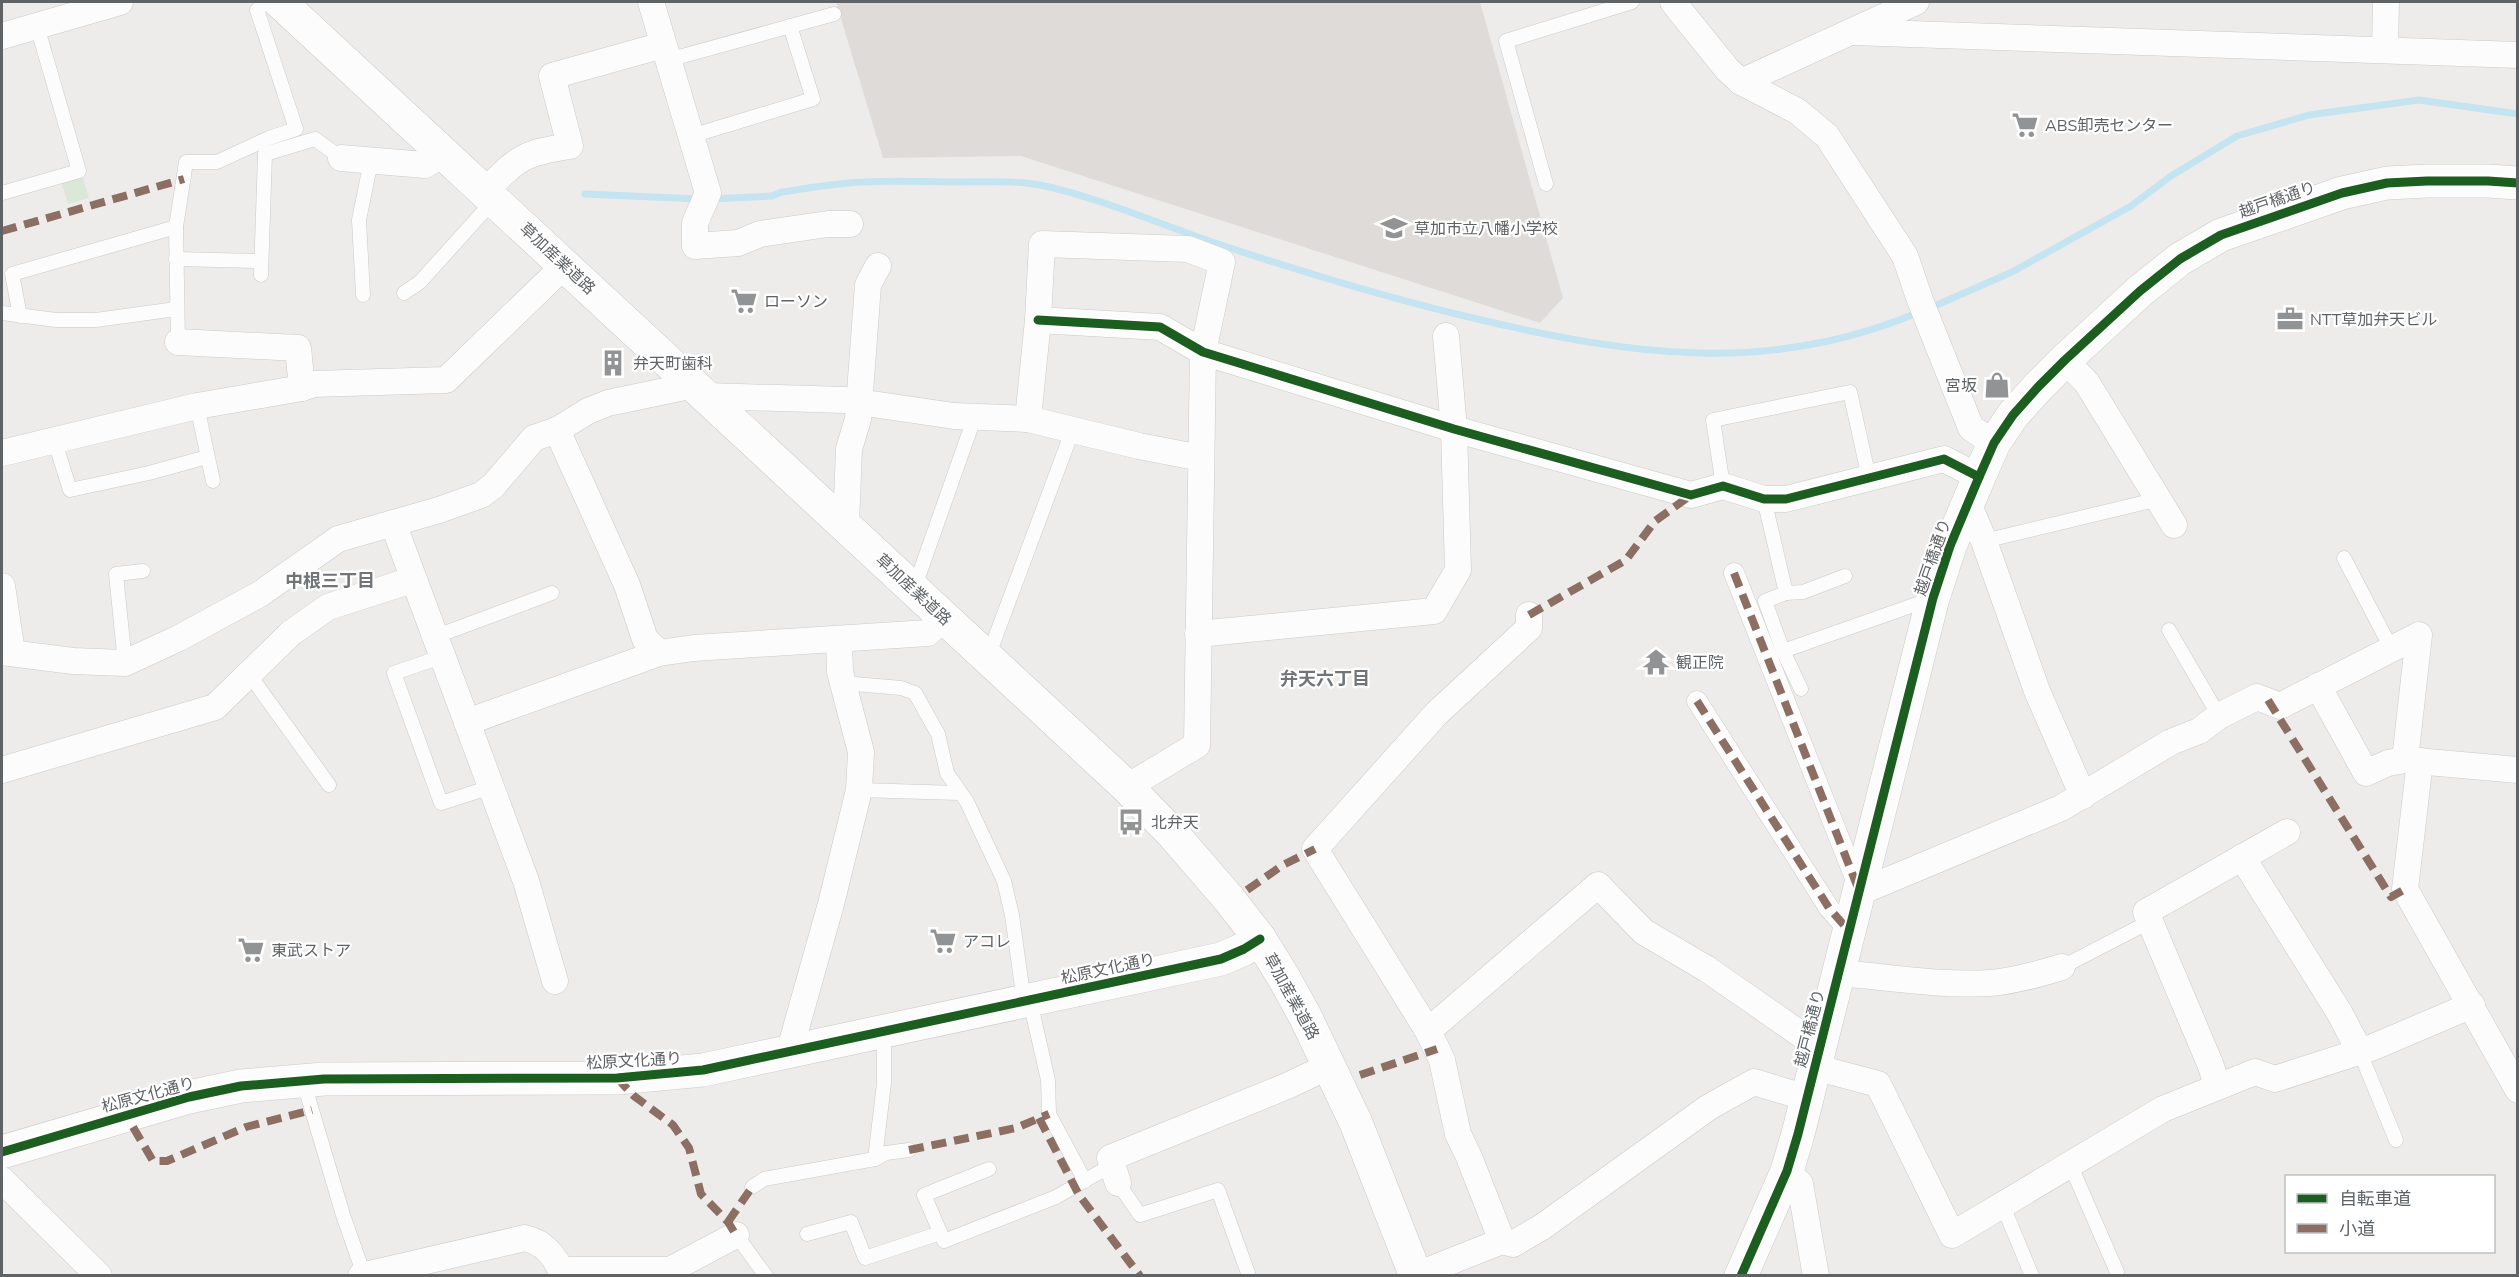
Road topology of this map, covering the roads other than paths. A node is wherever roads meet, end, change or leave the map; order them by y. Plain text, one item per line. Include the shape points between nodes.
1 (120, 2) edge
2 (266, 2) edge
3 (280, 2) edge
4 (651, 2) edge
5 (1632, 2) edge
6 (1673, 2) edge
7 (1916, 2) edge
8 (2386, 2) edge
9 (70, 8) edge
10 (834, 14) dead end
11 (37, 26) junction
12 (790, 26) junction
13 (1852, 32) junction
14 (2, 36) edge
15 (2385, 50) junction
16 (665, 52) junction
17 (2517, 55) edge
18 (1741, 82) junction
19 (691, 136) junction
20 (249, 147) junction
21 (445, 153) junction
22 (341, 158) joint
23 (264, 160) junction
24 (371, 162) junction
25 (2517, 183) edge
26 (1546, 184) dead end
27 (2, 193) edge
28 (491, 195) junction
29 (850, 224) dead end
30 (176, 227) junction
31 (176, 259) junction
32 (261, 261) junction
33 (565, 265) junction
34 (878, 266) dead end
35 (261, 276) dead end
36 (404, 293) dead end
37 (363, 295) dead end
38 (176, 309) junction
39 (2, 313) edge
40 (20, 315) junction
41 (1038, 320) junction
42 (1446, 336) dead end
43 (178, 342) joint
44 (1203, 352) junction
45 (2066, 360) junction
46 (302, 388) junction
47 (700, 390) junction
48 (859, 401) junction
49 (197, 406) junction
50 (975, 416) junction
51 (1028, 419) junction
52 (1073, 429) junction
53 (1454, 429) junction
54 (557, 430) junction
55 (54, 439) junction
56 (1994, 443) junction
57 (2, 453) edge
58 (207, 457) junction
59 (1201, 458) junction
60 (1869, 478) junction
61 (213, 481) dead end
62 (1723, 486) junction
63 (1973, 490) junction
64 (1764, 499) junction
65 (2158, 500) junction
66 (393, 523) junction
67 (2174, 525) dead end
68 (846, 526) junction
69 (1984, 541) junction
70 (2344, 558) dead end
71 (143, 571) dead end
72 (1734, 573) dead end
73 (1845, 576) dead end
74 (412, 580) junction
75 (2, 586) edge
76 (914, 589) junction
77 (552, 593) dead end
78 (1786, 593) junction
79 (1933, 598) junction
80 (1530, 615) dead end
81 (944, 617) junction
82 (2169, 630) dead end
83 (1198, 634) junction
84 (839, 640) junction
85 (438, 647) junction
86 (2391, 648) junction
87 (1783, 651) junction
88 (7, 653) edge
89 (659, 653) junction
90 (988, 657) junction
91 (125, 663) junction
92 (249, 674) junction
93 (843, 683) junction
94 (2318, 686) junction
95 (1801, 689) dead end
96 (1697, 701) dead end
97 (2219, 716) junction
98 (467, 722) junction
99 (2413, 761) junction
100 (2, 770) edge
101 (2517, 770) edge
102 (329, 785) dead end
103 (490, 787) junction
104 (1127, 787) junction
105 (859, 790) junction
106 (959, 794) junction
107 (2083, 796) junction
108 (2288, 832) dead end
109 (2242, 857) junction
110 (1860, 892) junction
111 (2149, 922) junction
112 (1849, 931) junction
113 (1260, 939) junction
114 (2062, 967) joint
115 (1839, 973) junction
116 (555, 981) dead end
117 (1027, 1002) junction
118 (2472, 1005) junction
119 (1428, 1031) junction
120 (884, 1033) junction
121 (2359, 1050) junction
122 (789, 1053) junction
123 (1329, 1066) junction
124 (1813, 1070) junction
125 (303, 1080) junction
126 (2217, 1086) junction
127 (2517, 1090) edge
128 (2396, 1140) dead end
129 (909, 1150) dead end
130 (2, 1152) edge
131 (875, 1159) junction
132 (2070, 1164) junction
133 (989, 1169) dead end
134 (1787, 1172) junction
135 (1115, 1174) junction
136 (2, 1180) edge
137 (1085, 1181) junction
138 (752, 1187) dead end
139 (2003, 1206) junction
140 (940, 1233) junction
141 (736, 1234) joint
142 (807, 1234) dead end
143 (1502, 1241) junction
144 (2117, 1272) dead end
145 (562, 1273) edge
146 (99, 1275) edge
147 (363, 1275) edge
148 (766, 1275) edge
149 (1249, 1275) edge
150 (1415, 1275) edge
151 (1741, 1275) edge
152 (1816, 1275) edge
153 (2032, 1275) edge

1 - 9 street
2 - 20 lane via 257,10 296,129
3 - 21 street, 草加産業道路
4 - 16 street
5 - 26 lane via 1506,41
6 - 18 street
7 - 13 street
8 - 15 street
9 - 11 street
10 - 12 lane
11 - 14 street
11 - 27 lane via 79,171
12 - 16 lane
12 - 19 lane via 813,99
13 - 15 street
13 - 18 street
15 - 17 street
16 - 19 street
16 - 28 street via 552,76 570,146 536,151 512,164
18 - 56 street via 1797,111 1827,136 1905,256 1971,428
19 - 29 street via 708,193 695,223 695,246 738,243 760,234 828,224
20 - 23 lane
20 - 30 lane via 217,162 186,162
21 - 24 street via 425,165
21 - 28 street, 草加産業道路
22 - 23 lane via 315,140 265,154
22 - 24 street
23 - 32 lane
24 - 37 lane via 359,220
25 - 45 street, 越戸橋通り via 2387,183 2342,192 2221,235 2180,259 2140,291
28 - 33 street, 草加産業道路
28 - 36 lane via 420,282
30 - 31 lane
30 - 40 lane via 12,274
31 - 32 lane
31 - 38 lane
32 - 35 lane
33 - 46 street via 446,380 313,384
33 - 47 street, 草加産業道路
34 - 48 street via 868,285
38 - 40 lane via 96,320
38 - 43 lane
39 - 40 lane
41 - 44 street via 1160,327
41 - 44 street via 1042,244 1188,249 1222,262
41 - 51 street
42 - 53 street
43 - 46 street via 298,348
44 - 53 street
44 - 59 street
45 - 56 street, 越戸橋通り via 2025,401
45 - 65 street via 2087,383
46 - 49 street
47 - 48 street
47 - 54 street via 608,403
47 - 68 street, 草加産業道路
48 - 50 street
48 - 68 street via 849,449
49 - 55 street
49 - 58 lane
50 - 51 street
50 - 76 lane
51 - 52 street
52 - 59 street
52 - 90 lane
53 - 62 street via 1691,495
53 - 83 street via 1458,570 1434,611
54 - 66 street via 534,438 481,495
54 - 89 street via 627,585 645,639
55 - 57 street
55 - 58 lane via 70,490
56 - 63 street, 越戸橋通り
58 - 61 lane
59 - 83 street
60 - 62 lane via 1850,392 1713,420
60 - 63 street via 1944,459
60 - 64 street via 1786,499
62 - 64 street
63 - 69 street
63 - 79 street, 越戸橋通り
64 - 78 lane
65 - 67 street
65 - 69 lane
66 - 74 street
66 - 91 street via 338,539 260,594
68 - 76 street, 草加産業道路
69 - 107 street via 2037,691
70 - 86 lane
71 - 91 lane via 116,574
72 - 110 street
73 - 78 lane via 1803,592
74 - 85 street
74 - 92 street via 328,607 291,633
75 - 88 street
76 - 81 street, 草加産業道路
77 - 85 lane
78 - 87 lane via 1765,601
79 - 87 lane
79 - 110 street, 越戸橋通り
80 - 119 street via 1529,627 1437,713 1315,849
81 - 84 street via 928,633
81 - 90 street, 草加産業道路
82 - 97 lane
83 - 104 street via 1197,746
84 - 89 street
84 - 93 street
85 - 98 street
85 - 103 lane via 394,673 441,803
86 - 94 street
86 - 99 street via 2419,635
87 - 95 lane
88 - 91 street
89 - 98 street
90 - 104 street, 草加産業道路
92 - 100 street via 215,707
92 - 102 lane
93 - 105 street via 861,752
93 - 106 lane via 901,688 915,693 938,734 946,773
94 - 97 street via 2280,706 2257,697
94 - 99 street via 2366,773 2388,763
96 - 112 street via 1829,908
97 - 107 street
98 - 103 street
99 - 101 street
99 - 118 street via 2406,889
103 - 116 street via 526,881
104 - 113 street, 草加産業道路 via 1172,833
105 - 106 lane
105 - 122 street
106 - 117 lane via 967,802 1004,881
107 - 110 street
108 - 109 street
109 - 111 street via 2146,912
109 - 121 street
110 - 112 street, 越戸橋通り
111 - 114 lane
111 - 126 street
112 - 115 street, 越戸橋通り
113 - 117 street, 松原文化通り via 1221,959
113 - 123 street, 草加産業道路
114 - 115 street via 1991,983
115 - 124 street, 越戸橋通り
117 - 120 street, 松原文化通り
117 - 137 lane via 1048,1080 1049,1114
118 - 121 street
118 - 127 street
119 - 124 street via 1598,885 1644,932 1698,964
119 - 143 street via 1442,1060 1458,1134
120 - 122 street, 松原文化通り
120 - 131 lane via 884,1083
121 - 126 street via 2275,1079 2255,1071
121 - 128 lane
122 - 125 street, 松原文化通り via 703,1070 617,1078
123 - 135 street via 1110,1158
123 - 150 street, 草加産業道路 via 1356,1123
124 - 134 street, 越戸橋通り
124 - 139 street via 1878,1084 1952,1235
124 - 143 street via 1754,1082 1709,1107 1542,1227 1513,1244
125 - 130 street, 松原文化通り via 241,1086 189,1097
125 - 147 lane
126 - 132 street via 2163,1109
129 - 131 lane
131 - 138 lane via 764,1179
132 - 139 street
132 - 144 lane
133 - 140 lane via 924,1195
134 - 151 street, 越戸橋通り
134 - 152 street via 1800,1184
135 - 137 lane
135 - 149 lane via 1140,1215 1218,1190
136 - 146 street
137 - 140 lane via 1056,1197 944,1241
139 - 153 lane
140 - 142 lane via 865,1258 850,1222
141 - 145 street via 670,1270
141 - 148 lane
143 - 150 street
145 - 147 street via 539,1241 525,1238

